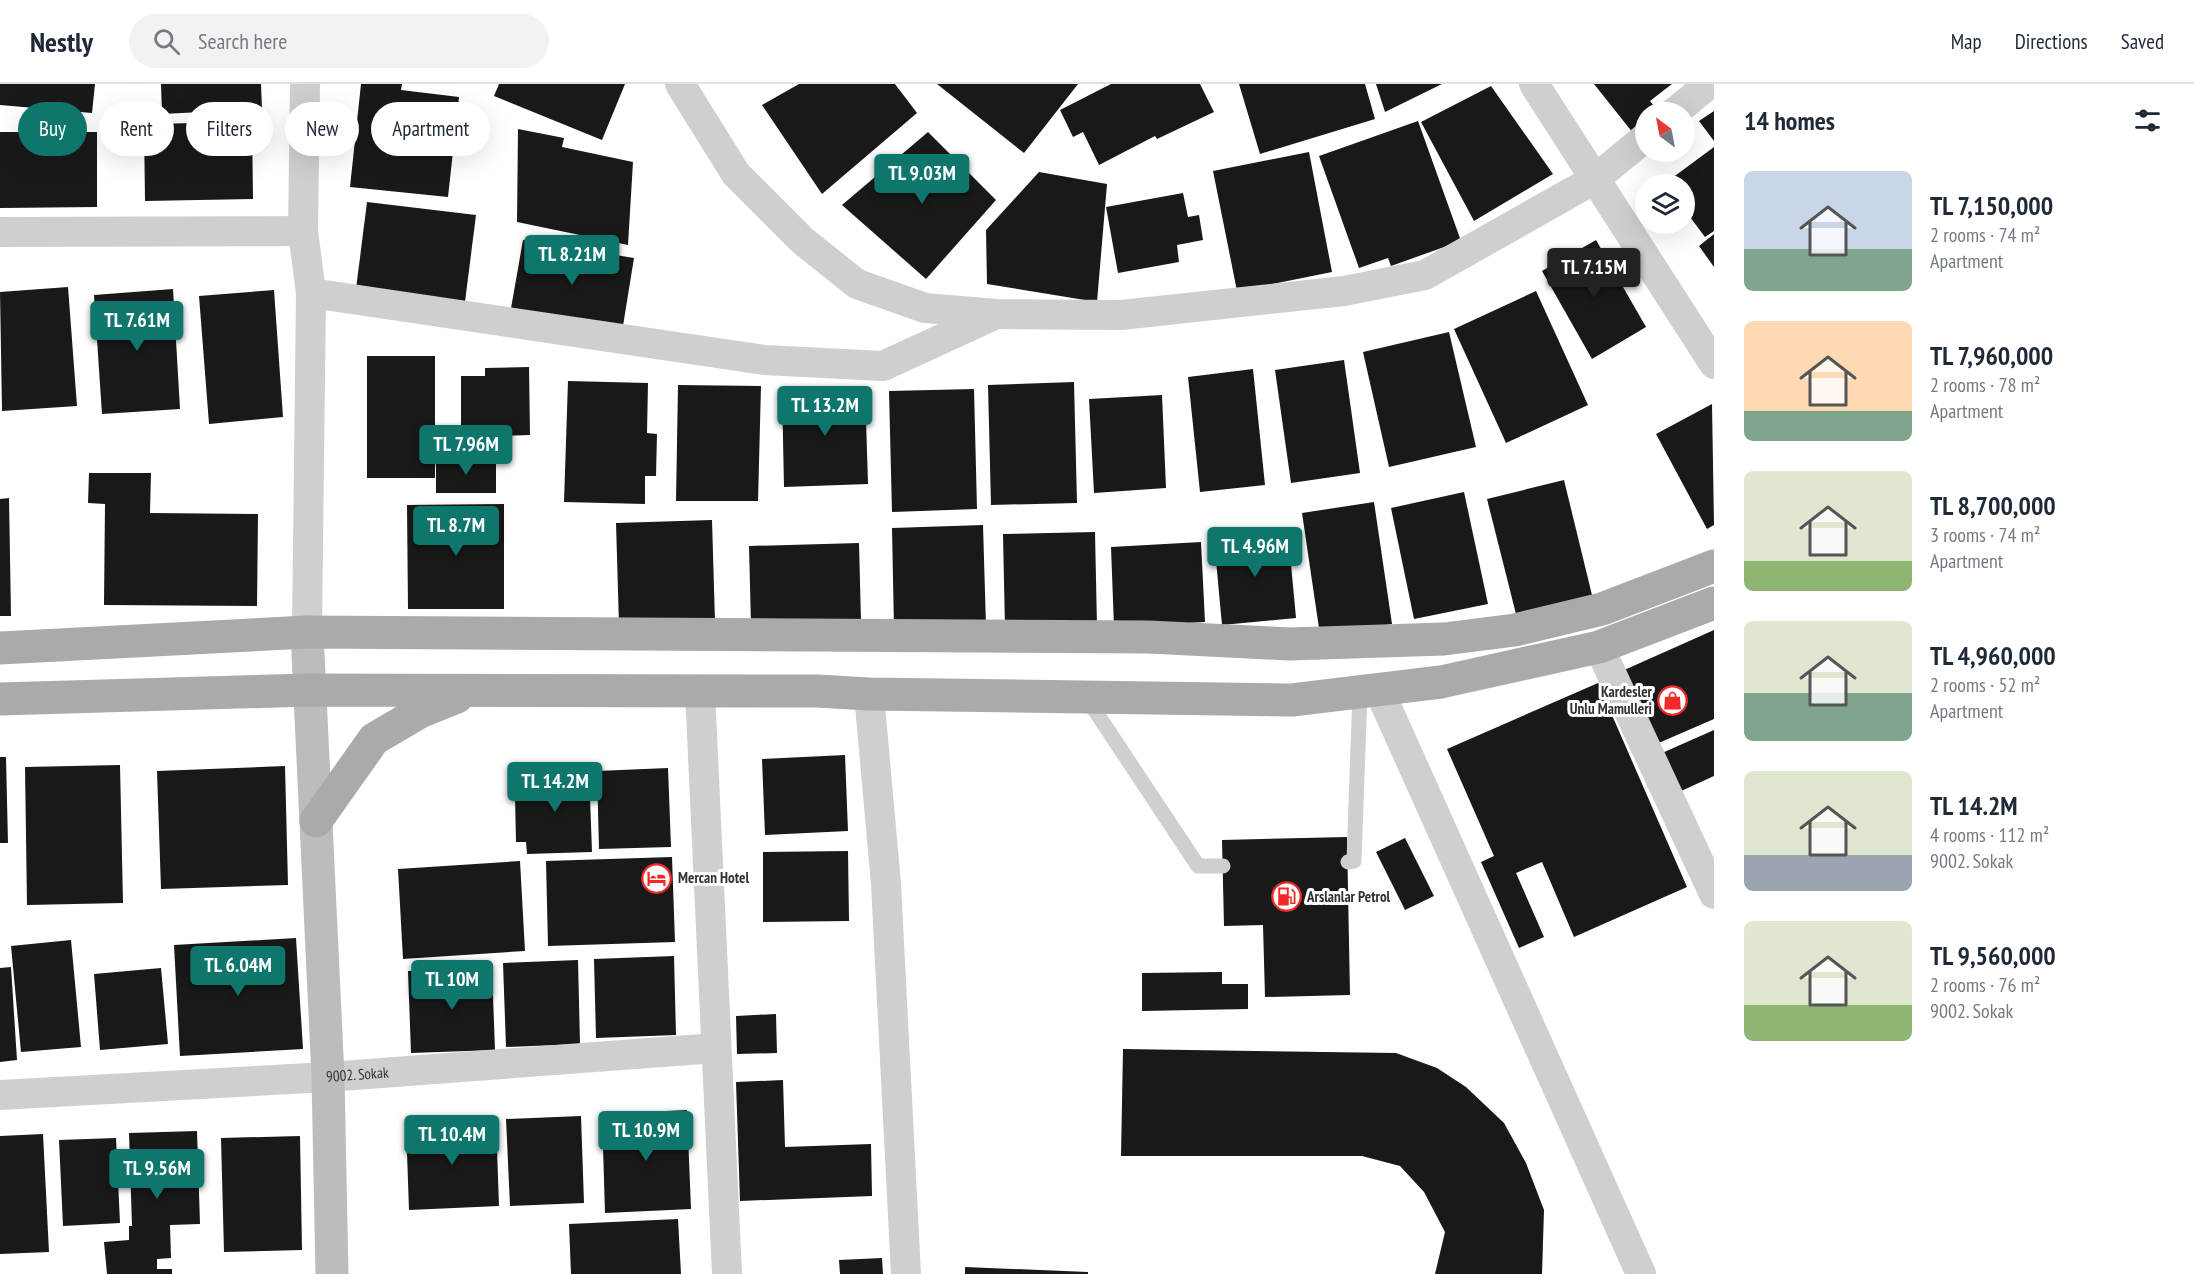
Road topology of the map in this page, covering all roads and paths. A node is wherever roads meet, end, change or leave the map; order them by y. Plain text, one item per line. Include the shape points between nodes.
1 (306, 84) edge
2 (680, 84) edge
3 (1534, 84) edge
4 (1708, 84) edge
5 (1687, 102) edge
6 (1635, 146) edge
7 (1595, 179) junction
8 (303, 231) junction
9 (0, 232) edge
10 (311, 292) junction
11 (997, 314) junction
12 (1714, 364) edge
13 (1714, 566) edge
14 (1714, 603) edge
15 (307, 632) junction
16 (1599, 647) junction
17 (0, 648) edge
18 (310, 690) junction
19 (474, 691) junction
20 (700, 691) junction
21 (1369, 691) junction
22 (869, 694) junction
23 (1086, 697) junction
24 (0, 699) edge
25 (316, 821) junction
26 (1704, 850) edge
27 (1348, 862) dead end
28 (1222, 866) dead end
29 (1714, 894) edge
30 (716, 1048) junction
31 (328, 1077) junction
32 (0, 1095) edge
33 (332, 1274) edge
34 (727, 1274) edge
35 (906, 1274) edge
36 (1641, 1274) edge

1 - 8 street
2 - 11 street via 736,174 803,240 857,284 925,308
3 - 7 street
4 - 5 street
6 - 7 street
7 - 11 street via 1425,275 1344,291 1121,315
7 - 12 street
8 - 9 street
8 - 10 street
10 - 11 street via 764,360 883,366
10 - 15 street
13 - 15 main road via 1602,609 1515,630 1444,639 1290,644 1149,636
14 - 16 main road
15 - 17 main road
15 - 18 main road
16 - 21 main road via 1442,682
16 - 26 street
18 - 19 main road
18 - 24 main road
18 - 25 main road
19 - 20 main road
19 - 25 main road via 420,712 374,739
20 - 22 main road
20 - 30 street
21 - 23 main road via 1292,700
21 - 27 lane via 1354,861
21 - 36 street
22 - 23 main road
22 - 35 street via 886,884
23 - 28 lane via 1198,866
25 - 31 main road
26 - 29 street
30 - 31 street, 9002. Sokak
30 - 34 street
31 - 32 street, 9002. Sokak
31 - 33 main road

